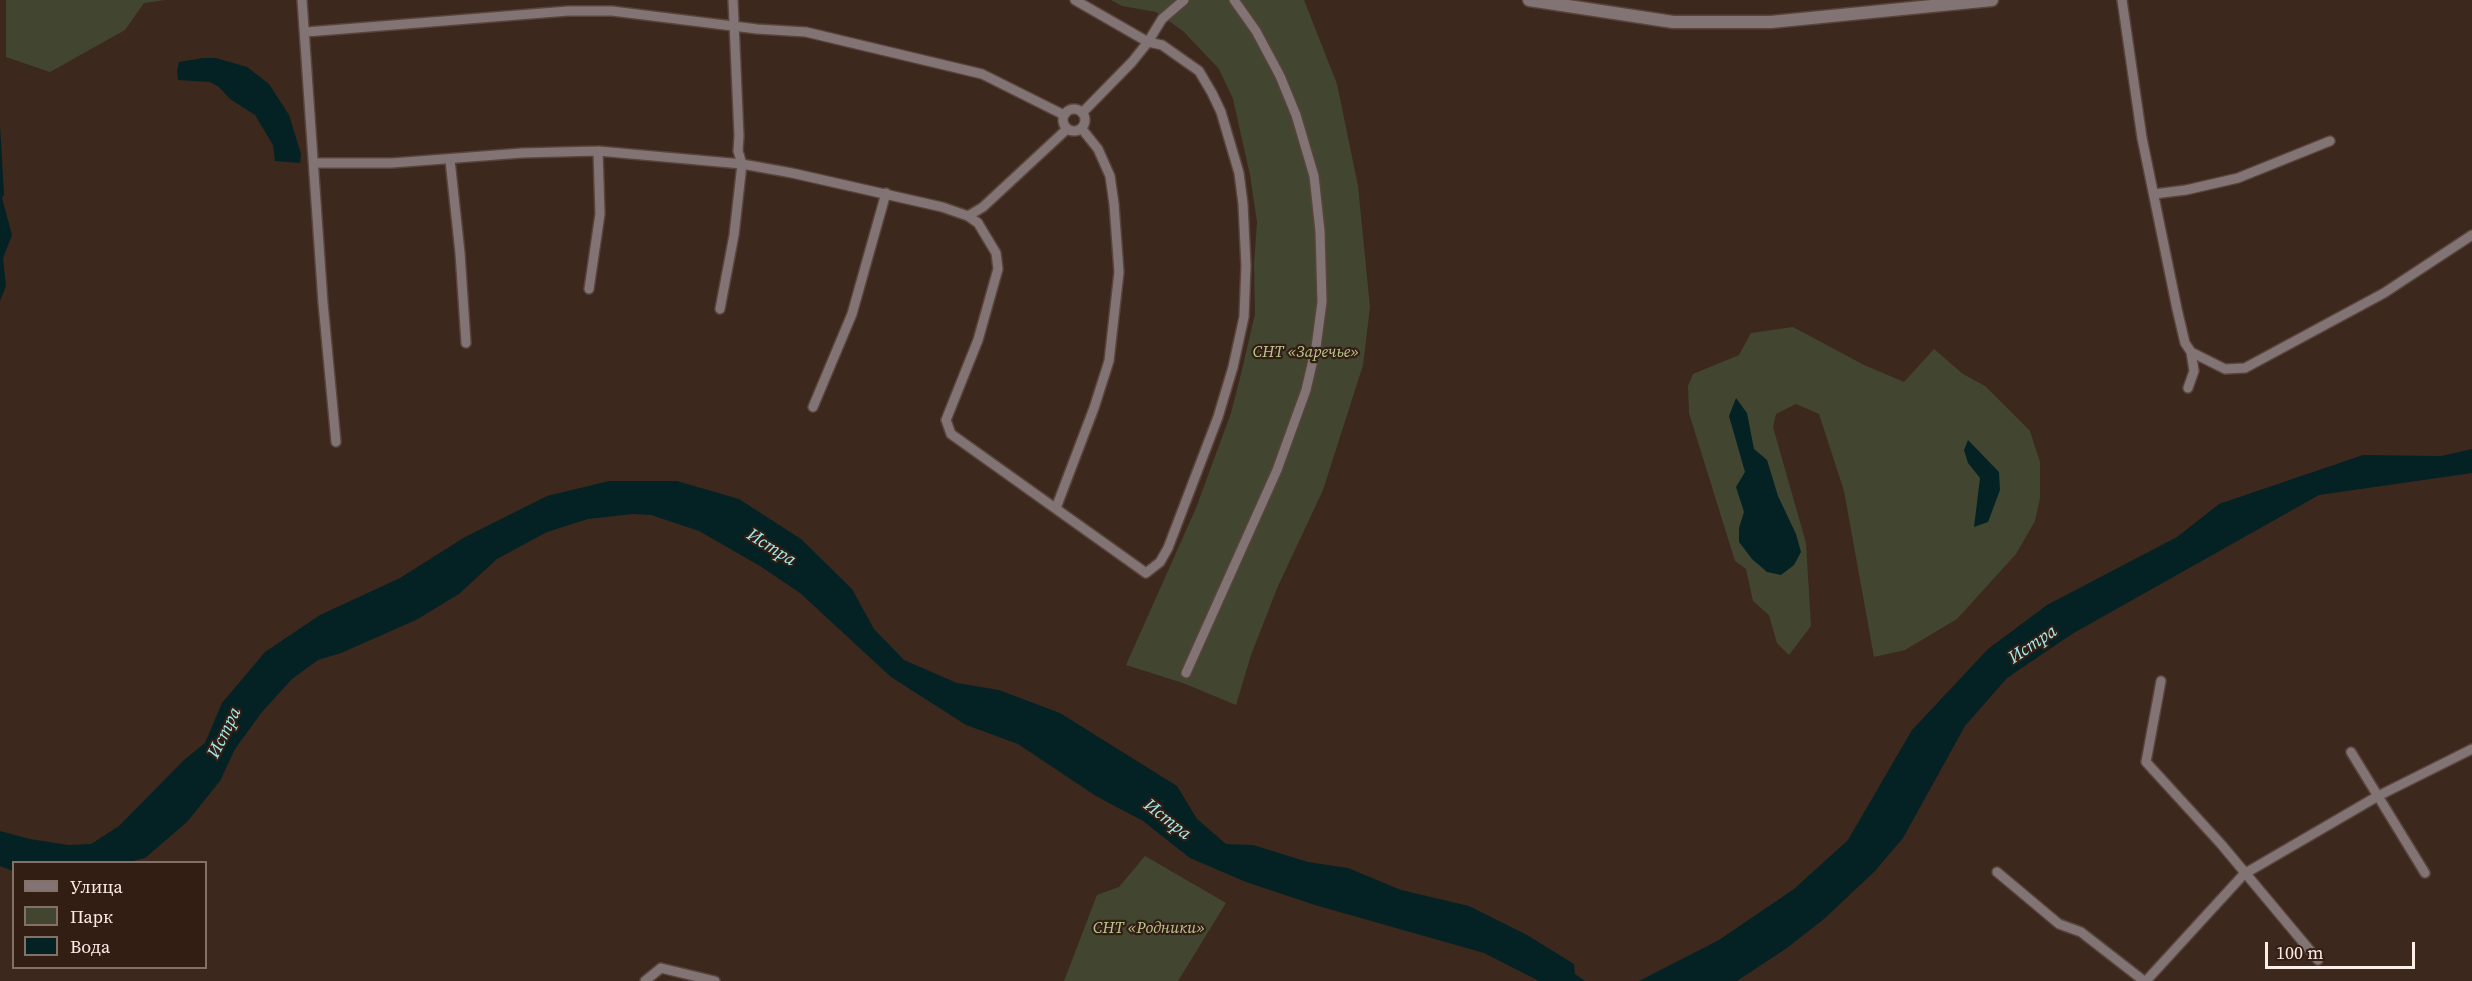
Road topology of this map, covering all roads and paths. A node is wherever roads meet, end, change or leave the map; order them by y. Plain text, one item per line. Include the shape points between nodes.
1 (302, 0) edge
2 (733, 0) edge
3 (1075, 0) edge
4 (1184, 0) edge
5 (1234, 0) edge
6 (1529, 0) edge
7 (1992, 0) edge
8 (2122, 0) edge
9 (1591, 4) edge
10 (734, 26) junction
11 (306, 32) junction
12 (1148, 42) junction
13 (1083, 112) junction
14 (1064, 115) junction
15 (1067, 129) junction
16 (1082, 129) junction
17 (2330, 141) dead end
18 (598, 151) junction
19 (450, 160) junction
20 (314, 164) junction
21 (742, 164) junction
22 (886, 193) junction
23 (2154, 194) junction
24 (968, 216) junction
25 (2472, 235) edge
26 (589, 289) dead end
27 (720, 309) dead end
28 (466, 343) dead end
29 (2191, 352) junction
30 (2188, 388) dead end
31 (813, 407) dead end
32 (336, 442) dead end
33 (1056, 508) junction
34 (1186, 673) dead end
35 (2161, 681) dead end
36 (2472, 750) edge
37 (2351, 752) dead end
38 (2378, 795) junction
39 (1997, 872) dead end
40 (2425, 873) dead end
41 (2244, 874) junction
42 (2318, 960) dead end
43 (645, 981) edge
44 (715, 981) edge
45 (2145, 981) edge

1 - 11 street
2 - 10 street
3 - 12 street
4 - 12 street via 1162,19
5 - 34 street via 1280,76 1314,176 1322,302 1306,390 1277,470
6 - 9 street
7 - 9 street via 1771,22 1673,22
8 - 23 street
10 - 11 street via 612,11 568,11
10 - 14 street via 806,32 982,74
10 - 21 street via 738,151
11 - 20 street
12 - 13 street
12 - 33 street via 1162,45 1199,72 1221,112 1239,173 1243,204 1244,317 1218,417 1160,562 1146,573
13 - 14 street via 1072,109
13 - 16 street via 1086,122
14 - 15 street
15 - 16 street
15 - 24 street via 983,207
16 - 33 street via 1098,149 1110,176 1119,272 1108,360
17 - 23 street via 2238,178
18 - 19 street
18 - 21 street
18 - 26 street via 600,214
19 - 20 street
19 - 28 street
20 - 32 street
21 - 22 street
21 - 27 street
22 - 24 street
22 - 31 street via 852,314
23 - 29 street via 2177,309
24 - 33 street via 978,223 996,253 998,269 978,340 946,420 951,434
25 - 29 street via 2384,293 2245,368 2225,369
29 - 30 street via 2193,371
35 - 41 street via 2146,762
36 - 38 street
37 - 38 street
38 - 40 street
38 - 41 street
39 - 45 street via 2059,924 2081,932
41 - 42 street
41 - 45 street
43 - 44 street via 661,968

